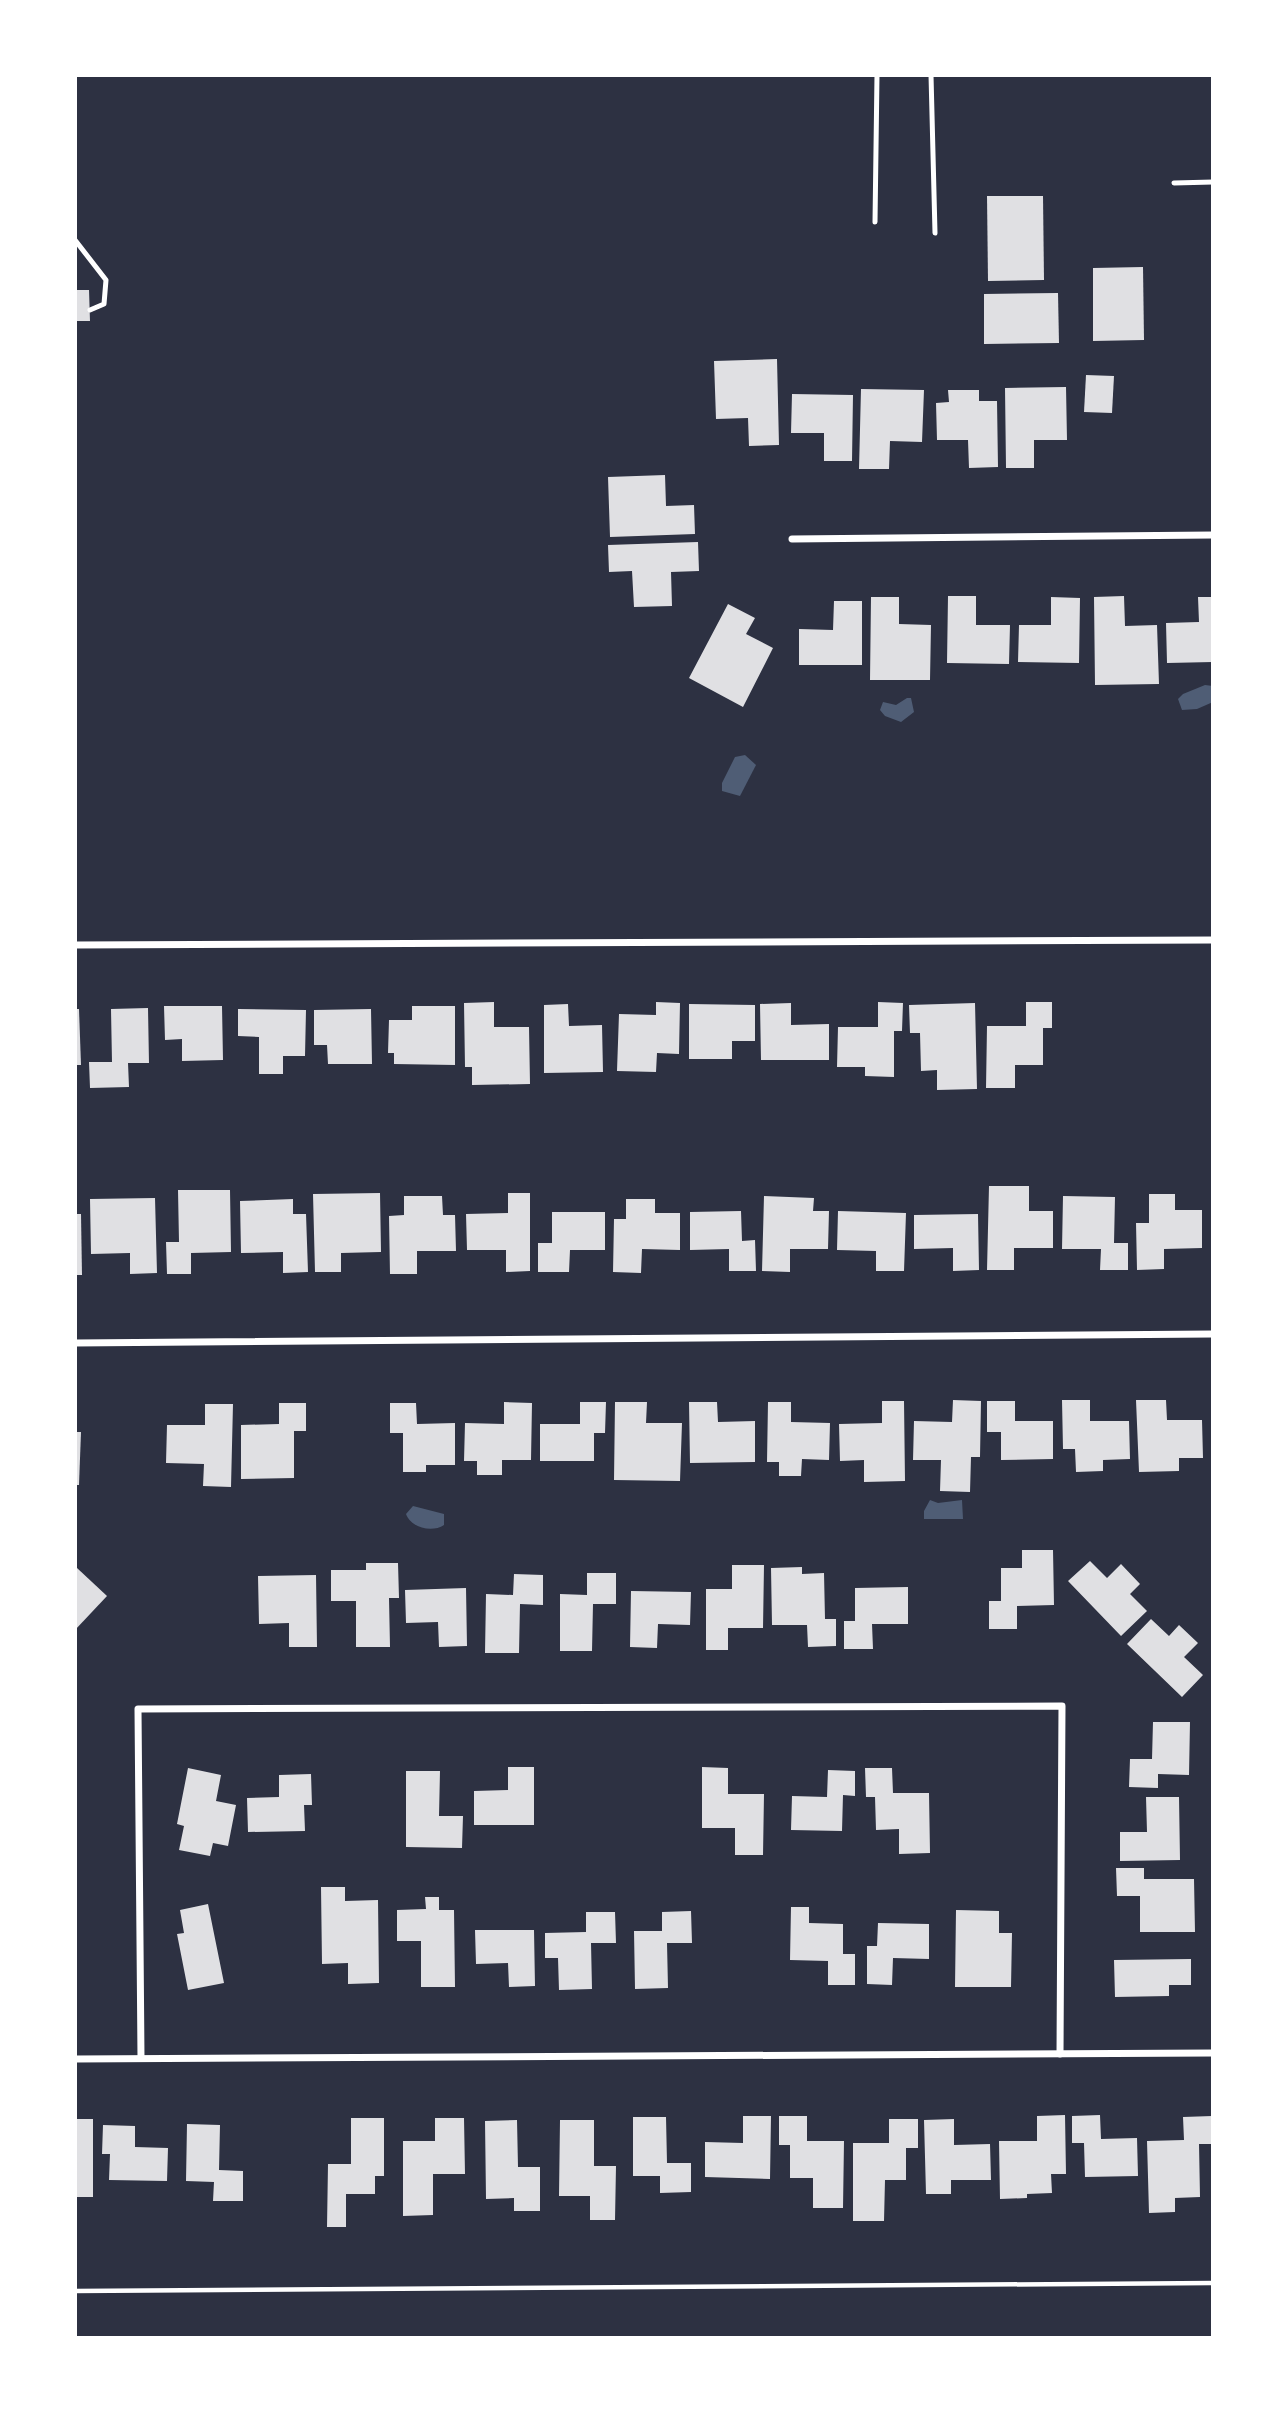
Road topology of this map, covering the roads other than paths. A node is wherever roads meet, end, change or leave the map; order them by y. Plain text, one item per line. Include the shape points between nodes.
1 (877, 75) edge
2 (930, 75) edge
3 (1213, 182) edge
4 (1174, 183) dead end
5 (875, 222) dead end
6 (935, 233) dead end
7 (75, 240) edge
8 (90, 310) dead end
9 (1213, 535) edge
10 (792, 539) dead end
11 (1213, 940) edge
12 (75, 945) edge
13 (1213, 1334) edge
14 (75, 1343) edge
15 (1213, 2053) edge
16 (1060, 2054) junction
17 (75, 2059) edge
18 (141, 2059) junction

1 - 5 lane
2 - 6 lane
3 - 4 lane
7 - 8 lane via 106,280 103,304
9 - 10 street
11 - 12 street
13 - 14 street
15 - 16 street
16 - 18 street
16 - 18 street via 1062,1706 138,1709
17 - 18 street

